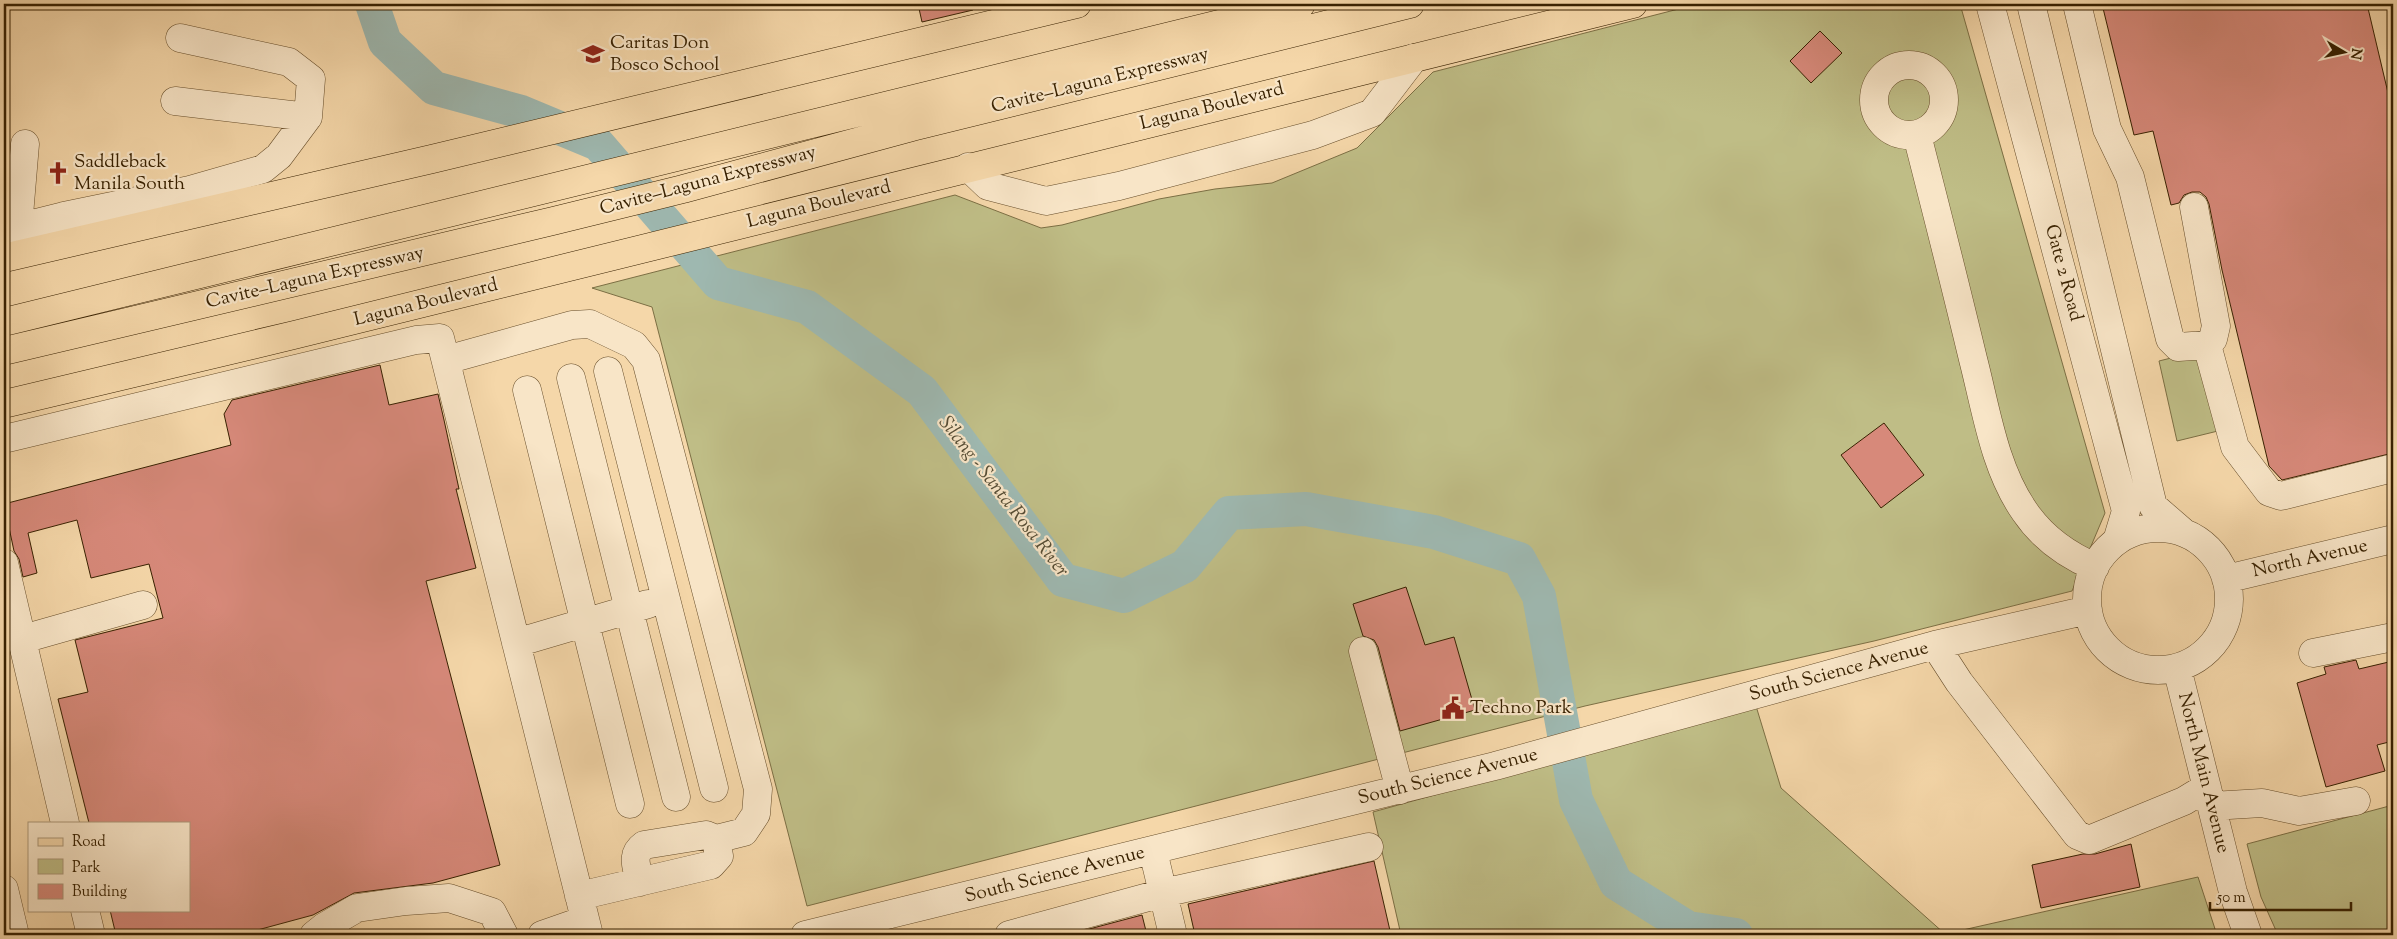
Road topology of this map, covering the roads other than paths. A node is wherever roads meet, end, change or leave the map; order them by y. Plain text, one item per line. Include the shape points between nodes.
1 (1077, 4) edge
2 (1301, 4) edge
3 (1410, 4) edge
4 (1633, 4) edge
5 (1990, 4) edge
6 (2031, 4) edge
7 (2077, 4) edge
8 (180, 38) dead end
9 (1414, 58) junction
10 (175, 101) dead end
11 (308, 117) junction
12 (1917, 135) dead end
13 (25, 144) dead end
14 (968, 167) junction
15 (193, 201) junction
16 (2194, 207) dead end
17 (64, 216) junction
18 (11, 229) edge
19 (74, 241) junction
20 (4, 258) edge
21 (76, 304) junction
22 (4, 312) edge
23 (4, 322) edge
24 (80, 333) junction
25 (2207, 345) junction
26 (4, 351) edge
27 (446, 360) junction
28 (4, 365) edge
29 (608, 371) dead end
30 (571, 378) dead end
31 (527, 390) dead end
32 (4, 404) edge
33 (4, 440) edge
34 (2393, 468) edge
35 (2183, 532) junction
36 (2117, 541) junction
37 (2392, 544) edge
38 (4, 563) edge
39 (2095, 567) junction
40 (2226, 579) junction
41 (666, 599) junction
42 (143, 605) dead end
43 (629, 610) junction
44 (2088, 610) junction
45 (586, 623) junction
46 (2393, 637) edge
47 (23, 639) junction
48 (516, 643) junction
49 (1935, 645) junction
50 (1363, 651) dead end
51 (2313, 653) dead end
52 (2177, 668) junction
53 (714, 788) dead end
54 (1400, 790) junction
55 (2210, 796) junction
56 (676, 797) dead end
57 (2356, 800) dead end
58 (630, 804) dead end
59 (65, 822) edge
60 (1369, 847) dead end
61 (1153, 851) junction
62 (4, 889) edge
63 (1163, 893) junction
64 (86, 912) edge
65 (584, 917) edge
66 (873, 927) edge
67 (15, 935) edge
68 (91, 935) edge
69 (314, 935) edge
70 (504, 935) edge
71 (542, 935) edge
72 (806, 935) edge
73 (1009, 935) edge
74 (1173, 935) edge
75 (2248, 935) edge

1 - 15 main road via 432,160
2 - 21 main road, Cavite–Laguna Expressway
3 - 24 main road, Cavite–Laguna Expressway via 912,127 683,189
4 - 9 main road, Laguna Boulevard
5 - 36 street, Gate 2 Road via 2126,511
6 - 35 street, Gate 2 Road via 2153,506
7 - 25 street via 2107,129 2130,176 2170,339 2178,347
8 - 11 street via 289,62 311,79
9 - 14 main road, Laguna Boulevard
9 - 14 street via 1372,113 1313,135 1119,186 1046,201 988,186
10 - 11 street
11 - 15 street via 279,156 264,169
12 - 39 street via 1986,412 2005,474 2036,527 2065,552
13 - 18 street
14 - 32 main road, Laguna Boulevard via 706,234
15 - 17 street
15 - 19 main road
16 - 25 street via 2216,326 2213,339
17 - 18 street
17 - 19 street
19 - 20 main road
21 - 22 main road
21 - 23 main road, Cavite–Laguna Expressway
24 - 26 main road, Cavite–Laguna Expressway
24 - 28 main road
25 - 34 street via 2235,447 2269,492 2281,496
27 - 33 street via 440,338 416,340
27 - 48 street
27 - 65 street via 590,324 634,345 646,360 758,789 756,814 744,832 716,840 719,856 711,865 640,882
29 - 41 street
30 - 43 street
31 - 45 street
35 - 36 street via 2149,529
35 - 40 street via 2209,550
36 - 39 street
37 - 40 street, North Avenue
38 - 47 street
39 - 44 street via 2088,588
40 - 52 street via 2228,606 2220,634 2206,652
41 - 43 street
41 - 53 street
42 - 47 street
43 - 45 street
43 - 56 street
44 - 49 street, South Science Avenue
44 - 52 street via 2100,640 2119,659 2144,670
45 - 48 street
45 - 58 street
46 - 51 street
47 - 59 street
48 - 65 street
49 - 54 street, South Science Avenue via 1609,736
49 - 55 street via 1959,682 2077,835 2089,840 2184,801
50 - 54 street
52 - 55 street, North Main Avenue
54 - 61 street, South Science Avenue
55 - 57 street via 2299,811
55 - 75 street, North Main Avenue via 2233,892
60 - 63 street
61 - 63 street
61 - 66 street, South Science Avenue
62 - 67 street
63 - 73 street
63 - 74 street
64 - 68 street
65 - 71 street
66 - 72 street, South Science Avenue
69 - 70 street via 357,908 449,898 492,912

